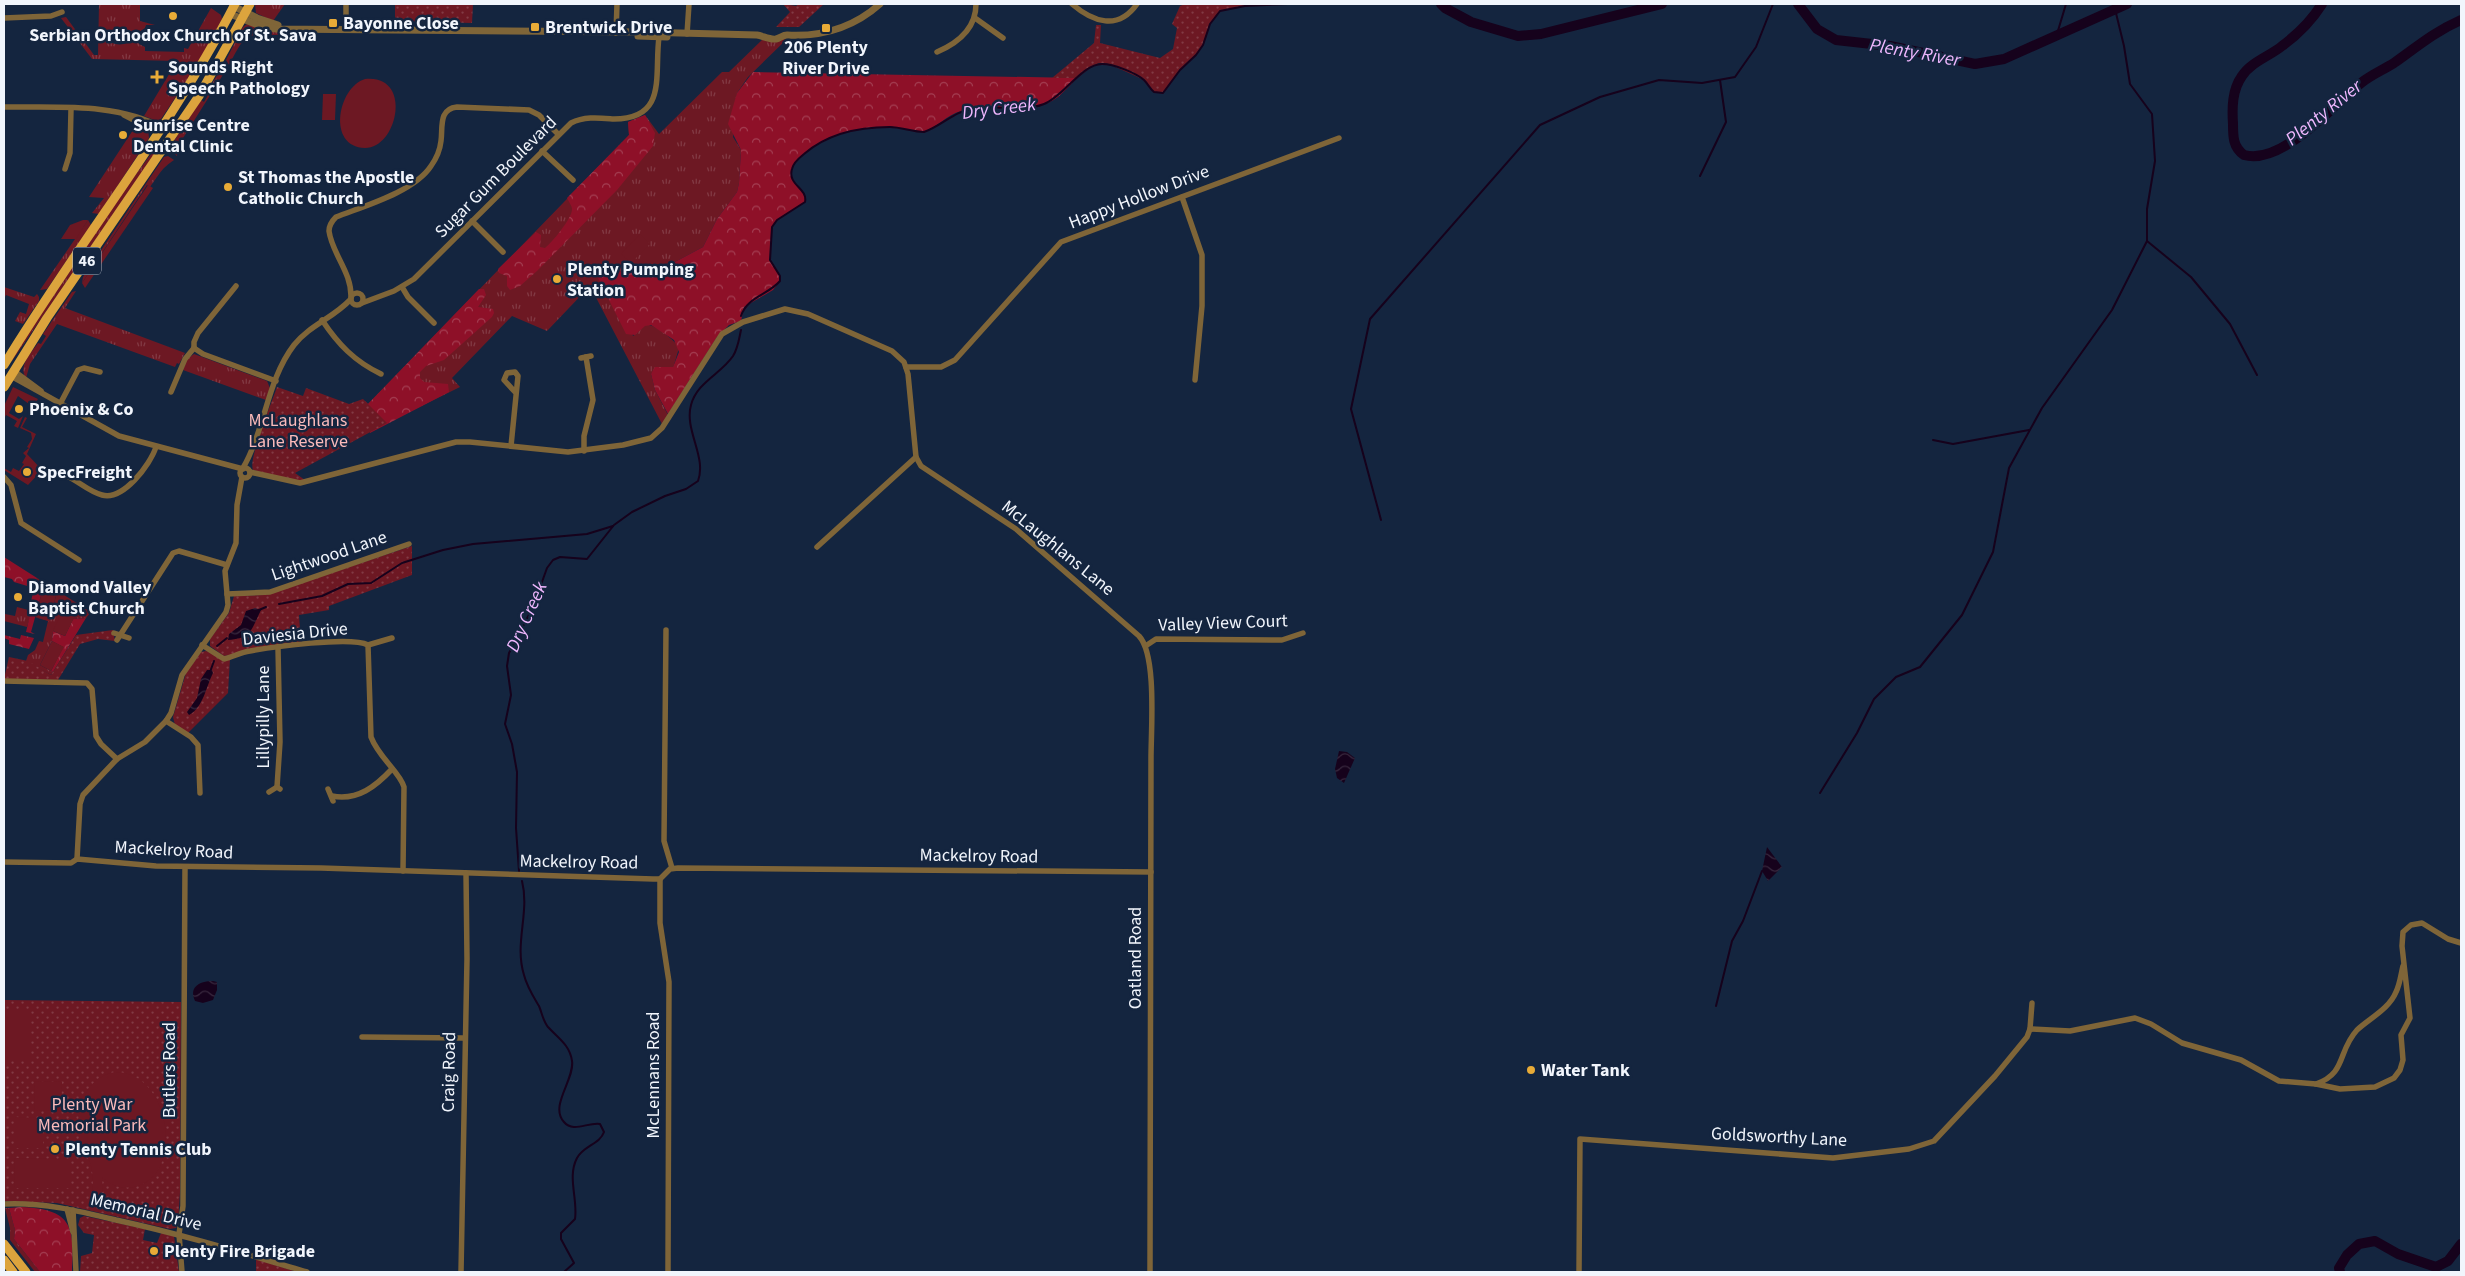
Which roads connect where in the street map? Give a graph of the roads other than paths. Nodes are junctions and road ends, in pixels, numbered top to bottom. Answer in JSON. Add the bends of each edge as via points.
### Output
{"nodes":[{"id":1,"x":346,"y":4,"type":"edge"},
{"id":2,"x":617,"y":4,"type":"edge"},
{"id":3,"x":689,"y":4,"type":"edge"},
{"id":4,"x":880,"y":4,"type":"edge"},
{"id":5,"x":976,"y":4,"type":"edge"},
{"id":6,"x":1072,"y":4,"type":"edge"},
{"id":7,"x":1137,"y":4,"type":"edge"},
{"id":8,"x":233,"y":8,"type":"edge"},
{"id":9,"x":62,"y":12,"type":"dead end"},
{"id":10,"x":246,"y":12,"type":"edge"},
{"id":11,"x":4,"y":18,"type":"edge"},
{"id":12,"x":975,"y":18,"type":"junction"},
{"id":13,"x":346,"y":28,"type":"junction"},
{"id":14,"x":616,"y":33,"type":"junction"},
{"id":15,"x":687,"y":34,"type":"junction"},
{"id":16,"x":656,"y":35,"type":"junction"},
{"id":17,"x":1003,"y":38,"type":"dead end"},
{"id":18,"x":936,"y":52,"type":"dead end"},
{"id":19,"x":4,"y":107,"type":"edge"},
{"id":20,"x":71,"y":109,"type":"junction"},
{"id":21,"x":161,"y":130,"type":"junction"},
{"id":22,"x":558,"y":134,"type":"junction"},
{"id":23,"x":171,"y":136,"type":"junction"},
{"id":24,"x":1339,"y":138,"type":"dead end"},
{"id":25,"x":542,"y":151,"type":"junction"},
{"id":26,"x":65,"y":168,"type":"dead end"},
{"id":27,"x":573,"y":180,"type":"dead end"},
{"id":28,"x":1182,"y":197,"type":"junction"},
{"id":29,"x":472,"y":221,"type":"junction"},
{"id":30,"x":503,"y":252,"type":"dead end"},
{"id":31,"x":349,"y":280,"type":"junction"},
{"id":32,"x":236,"y":286,"type":"dead end"},
{"id":33,"x":402,"y":287,"type":"junction"},
{"id":34,"x":387,"y":293,"type":"junction"},
{"id":35,"x":361,"y":295,"type":"junction"},
{"id":36,"x":350,"y":299,"type":"junction"},
{"id":37,"x":359,"y":304,"type":"junction"},
{"id":38,"x":335,"y":312,"type":"junction"},
{"id":39,"x":322,"y":320,"type":"junction"},
{"id":40,"x":434,"y":323,"type":"dead end"},
{"id":41,"x":194,"y":348,"type":"junction"},
{"id":42,"x":586,"y":357,"type":"dead end"},
{"id":43,"x":906,"y":367,"type":"junction"},
{"id":44,"x":7,"y":370,"type":"edge"},
{"id":45,"x":100,"y":372,"type":"dead end"},
{"id":46,"x":381,"y":374,"type":"dead end"},
{"id":47,"x":1195,"y":380,"type":"dead end"},
{"id":48,"x":276,"y":381,"type":"junction"},
{"id":49,"x":4,"y":387,"type":"edge"},
{"id":50,"x":171,"y":392,"type":"dead end"},
{"id":51,"x":516,"y":393,"type":"dead end"},
{"id":52,"x":60,"y":404,"type":"junction"},
{"id":53,"x":510,"y":446,"type":"junction"},
{"id":54,"x":156,"y":447,"type":"junction"},
{"id":55,"x":584,"y":451,"type":"junction"},
{"id":56,"x":916,"y":457,"type":"junction"},
{"id":57,"x":245,"y":473,"type":"junction"},
{"id":58,"x":65,"y":475,"type":"dead end"},
{"id":59,"x":4,"y":477,"type":"edge"},
{"id":60,"x":409,"y":544,"type":"dead end"},
{"id":61,"x":817,"y":547,"type":"dead end"},
{"id":62,"x":79,"y":560,"type":"dead end"},
{"id":63,"x":227,"y":565,"type":"junction"},
{"id":64,"x":227,"y":594,"type":"junction"},
{"id":65,"x":666,"y":630,"type":"dead end"},
{"id":66,"x":114,"y":632,"type":"dead end"},
{"id":67,"x":1303,"y":633,"type":"dead end"},
{"id":68,"x":121,"y":634,"type":"junction"},
{"id":69,"x":129,"y":638,"type":"dead end"},
{"id":70,"x":392,"y":638,"type":"dead end"},
{"id":71,"x":117,"y":640,"type":"dead end"},
{"id":72,"x":202,"y":645,"type":"junction"},
{"id":73,"x":368,"y":645,"type":"junction"},
{"id":74,"x":1147,"y":645,"type":"junction"},
{"id":75,"x":278,"y":648,"type":"junction"},
{"id":76,"x":4,"y":681,"type":"edge"},
{"id":77,"x":166,"y":721,"type":"junction"},
{"id":78,"x":116,"y":759,"type":"junction"},
{"id":79,"x":392,"y":769,"type":"junction"},
{"id":80,"x":328,"y":789,"type":"dead end"},
{"id":81,"x":269,"y":792,"type":"dead end"},
{"id":82,"x":200,"y":794,"type":"dead end"},
{"id":83,"x":78,"y":858,"type":"junction"},
{"id":84,"x":4,"y":862,"type":"edge"},
{"id":85,"x":185,"y":867,"type":"junction"},
{"id":86,"x":672,"y":868,"type":"junction"},
{"id":87,"x":403,"y":871,"type":"junction"},
{"id":88,"x":1151,"y":872,"type":"junction"},
{"id":89,"x":466,"y":873,"type":"junction"},
{"id":90,"x":660,"y":879,"type":"junction"},
{"id":91,"x":2461,"y":943,"type":"edge"},
{"id":92,"x":2404,"y":960,"type":"junction"},
{"id":93,"x":2032,"y":1003,"type":"dead end"},
{"id":94,"x":2030,"y":1029,"type":"junction"},
{"id":95,"x":362,"y":1037,"type":"dead end"},
{"id":96,"x":464,"y":1038,"type":"junction"},
{"id":97,"x":2316,"y":1084,"type":"junction"},
{"id":98,"x":4,"y":1204,"type":"edge"},
{"id":99,"x":70,"y":1209,"type":"junction"},
{"id":100,"x":179,"y":1234,"type":"junction"},
{"id":101,"x":4,"y":1244,"type":"edge"},
{"id":102,"x":4,"y":1260,"type":"edge"},
{"id":103,"x":13,"y":1272,"type":"edge"},
{"id":104,"x":26,"y":1272,"type":"edge"},
{"id":105,"x":76,"y":1272,"type":"edge"},
{"id":106,"x":182,"y":1272,"type":"edge"},
{"id":107,"x":307,"y":1272,"type":"edge"},
{"id":108,"x":461,"y":1272,"type":"edge"},
{"id":109,"x":668,"y":1272,"type":"edge"},
{"id":110,"x":1150,"y":1272,"type":"edge"},
{"id":111,"x":1579,"y":1272,"type":"edge"}],
"edges":[{"from":1,"to":13,"type":"street"},
{"from":2,"to":14,"type":"street"},
{"from":3,"to":15,"type":"street"},
{"from":4,"to":15,"type":"street","via":[[862,18],[823,34],[785,35],[774,39],[757,35]]},
{"from":5,"to":12,"type":"street"},
{"from":6,"to":7,"type":"street","via":[[1090,18],[1104,22],[1127,15]]},
{"from":8,"to":10,"type":"street"},
{"from":8,"to":21,"type":"main road","number":"46"},
{"from":9,"to":11,"type":"street","via":[[51,16]]},
{"from":10,"to":13,"type":"street","via":[[268,22],[296,28]]},
{"from":10,"to":23,"type":"main road","number":"46","via":[[212,76]]},
{"from":12,"to":17,"type":"street"},
{"from":12,"to":18,"type":"street","via":[[960,40]]},
{"from":13,"to":14,"type":"street"},
{"from":14,"to":16,"type":"street"},
{"from":15,"to":16,"type":"street"},
{"from":16,"to":22,"type":"street","name":"Sugar Gum Boulevard","via":[[655,94],[642,114],[629,118],[583,119]]},
{"from":19,"to":20,"type":"street"},
{"from":20,"to":21,"type":"street","via":[[114,112]]},
{"from":20,"to":26,"type":"street","via":[[70,153]]},
{"from":21,"to":23,"type":"main road"},
{"from":21,"to":44,"type":"main road","number":"46"},
{"from":22,"to":25,"type":"street","name":"Sugar Gum Boulevard"},
{"from":22,"to":31,"type":"street","via":[[539,115],[529,110],[457,107],[448,110],[443,117],[438,154],[420,178],[331,222],[330,234]]},
{"from":23,"to":44,"type":"main road","number":"46"},
{"from":24,"to":28,"type":"street","name":"Happy Hollow Drive"},
{"from":25,"to":27,"type":"street"},
{"from":25,"to":29,"type":"street","name":"Sugar Gum Boulevard"},
{"from":28,"to":43,"type":"street","name":"Happy Hollow Drive","via":[[1061,242],[955,360],[941,367]]},
{"from":28,"to":47,"type":"street","via":[[1202,255],[1202,306]]},
{"from":29,"to":30,"type":"street"},
{"from":29,"to":33,"type":"street","name":"Sugar Gum Boulevard","via":[[423,272]]},
{"from":31,"to":35,"type":"street"},
{"from":31,"to":36,"type":"street"},
{"from":32,"to":41,"type":"street","via":[[198,333]]},
{"from":33,"to":34,"type":"street","name":"Sugar Gum Boulevard"},
{"from":33,"to":40,"type":"street"},
{"from":34,"to":35,"type":"street","name":"Sugar Gum Boulevard"},
{"from":34,"to":37,"type":"street","name":"Sugar Gum Boulevard"},
{"from":35,"to":36,"type":"street","name":"Sugar Gum Boulevard","via":[[355,293]]},
{"from":35,"to":37,"type":"street"},
{"from":36,"to":37,"type":"street"},
{"from":36,"to":38,"type":"street","name":"Sugar Gum Boulevard"},
{"from":37,"to":38,"type":"street","name":"Sugar Gum Boulevard"},
{"from":38,"to":39,"type":"street","name":"Sugar Gum Boulevard"},
{"from":39,"to":46,"type":"street","via":[[345,351]]},
{"from":39,"to":48,"type":"street","name":"Sugar Gum Boulevard","via":[[294,346]]},
{"from":41,"to":48,"type":"street"},
{"from":41,"to":50,"type":"street","via":[[184,359]]},
{"from":42,"to":55,"type":"street","via":[[593,400],[584,436]]},
{"from":43,"to":55,"type":"street","via":[[902,359],[886,348],[800,311],[778,311],[738,324],[722,334],[655,435],[639,442]]},
{"from":43,"to":56,"type":"street"},
{"from":44,"to":49,"type":"main road","number":"46"},
{"from":44,"to":52,"type":"street"},
{"from":45,"to":52,"type":"street","via":[[84,368],[78,370]]},
{"from":48,"to":57,"type":"street","name":"Sugar Gum Boulevard"},
{"from":51,"to":53,"type":"street"},
{"from":52,"to":54,"type":"street","via":[[119,436]]},
{"from":53,"to":55,"type":"street"},
{"from":53,"to":57,"type":"street","via":[[456,442],[303,483]]},
{"from":54,"to":57,"type":"street"},
{"from":54,"to":58,"type":"street","via":[[148,466],[114,495],[99,494]]},
{"from":56,"to":61,"type":"street"},
{"from":56,"to":74,"type":"street","name":"McLaughlans Lane","via":[[927,471],[1016,529]]},
{"from":57,"to":63,"type":"street","name":"Sugar Gum Boulevard","via":[[237,505],[236,543]]},
{"from":59,"to":62,"type":"street","via":[[12,490],[21,523]]},
{"from":60,"to":64,"type":"street","name":"Lightwood Lane","via":[[270,592]]},
{"from":63,"to":64,"type":"street"},
{"from":63,"to":68,"type":"street","via":[[173,552]]},
{"from":64,"to":72,"type":"street","via":[[226,612]]},
{"from":65,"to":86,"type":"street","via":[[664,841]]},
{"from":66,"to":68,"type":"street"},
{"from":67,"to":74,"type":"street","name":"Valley View Court","via":[[1282,640],[1156,639]]},
{"from":68,"to":69,"type":"street"},
{"from":68,"to":71,"type":"street"},
{"from":70,"to":73,"type":"street"},
{"from":72,"to":75,"type":"street","name":"Daviesia Drive","via":[[224,658],[248,651]]},
{"from":72,"to":77,"type":"street","via":[[182,675]]},
{"from":73,"to":75,"type":"street","name":"Daviesia Drive","via":[[328,642]]},
{"from":73,"to":79,"type":"street","name":"Daviesia Drive","via":[[370,730],[377,751]]},
{"from":74,"to":88,"type":"street","name":"Oatland Road","via":[[1150,672]]},
{"from":75,"to":81,"type":"street","name":"Lillypilly Lane","via":[[278,788]]},
{"from":76,"to":78,"type":"street","via":[[87,683],[92,689],[96,736]]},
{"from":77,"to":78,"type":"street","via":[[145,742]]},
{"from":77,"to":82,"type":"street","via":[[198,745]]},
{"from":78,"to":83,"type":"street","via":[[81,800]]},
{"from":79,"to":80,"type":"street","via":[[365,792],[333,798]]},
{"from":79,"to":87,"type":"street","name":"Daviesia Drive","via":[[404,787]]},
{"from":83,"to":84,"type":"street","name":"Mackelroy Road","via":[[71,863]]},
{"from":83,"to":85,"type":"street","name":"Mackelroy Road","via":[[142,866]]},
{"from":85,"to":87,"type":"street","name":"Mackelroy Road"},
{"from":85,"to":100,"type":"street","name":"Butlers Road","via":[[183,1206]]},
{"from":86,"to":88,"type":"street","name":"Mackelroy Road"},
{"from":86,"to":90,"type":"street","name":"Mackelroy Road"},
{"from":87,"to":89,"type":"street","name":"Mackelroy Road"},
{"from":88,"to":110,"type":"street","name":"Oatland Road"},
{"from":89,"to":90,"type":"street","name":"Mackelroy Road"},
{"from":89,"to":96,"type":"street","name":"Craig Road"},
{"from":90,"to":109,"type":"street","name":"McLennans Road","via":[[660,922],[669,982]]},
{"from":91,"to":92,"type":"street","via":[[2422,923],[2411,925],[2403,932]]},
{"from":92,"to":97,"type":"street","via":[[2396,993],[2357,1031],[2345,1048],[2336,1072]]},
{"from":92,"to":97,"type":"street","via":[[2410,1018],[2401,1035],[2400,1070],[2394,1078],[2376,1087],[2340,1089]]},
{"from":93,"to":94,"type":"street","name":"Goldsworthy Lane"},
{"from":94,"to":97,"type":"street","via":[[2070,1031],[2135,1018],[2182,1043],[2241,1060],[2279,1081]]},
{"from":94,"to":111,"type":"street","name":"Goldsworthy Lane","via":[[1995,1076],[1934,1141],[1909,1149],[1833,1158],[1580,1139]]},
{"from":95,"to":96,"type":"street"},
{"from":96,"to":108,"type":"street","name":"Craig Road"},
{"from":98,"to":99,"type":"street","name":"Memorial Drive"},
{"from":99,"to":100,"type":"street","name":"Memorial Drive"},
{"from":99,"to":105,"type":"street"},
{"from":100,"to":106,"type":"street","name":"Butlers Road"},
{"from":100,"to":107,"type":"street","name":"Memorial Drive"},
{"from":101,"to":104,"type":"main road"},
{"from":102,"to":103,"type":"main road"}]}
